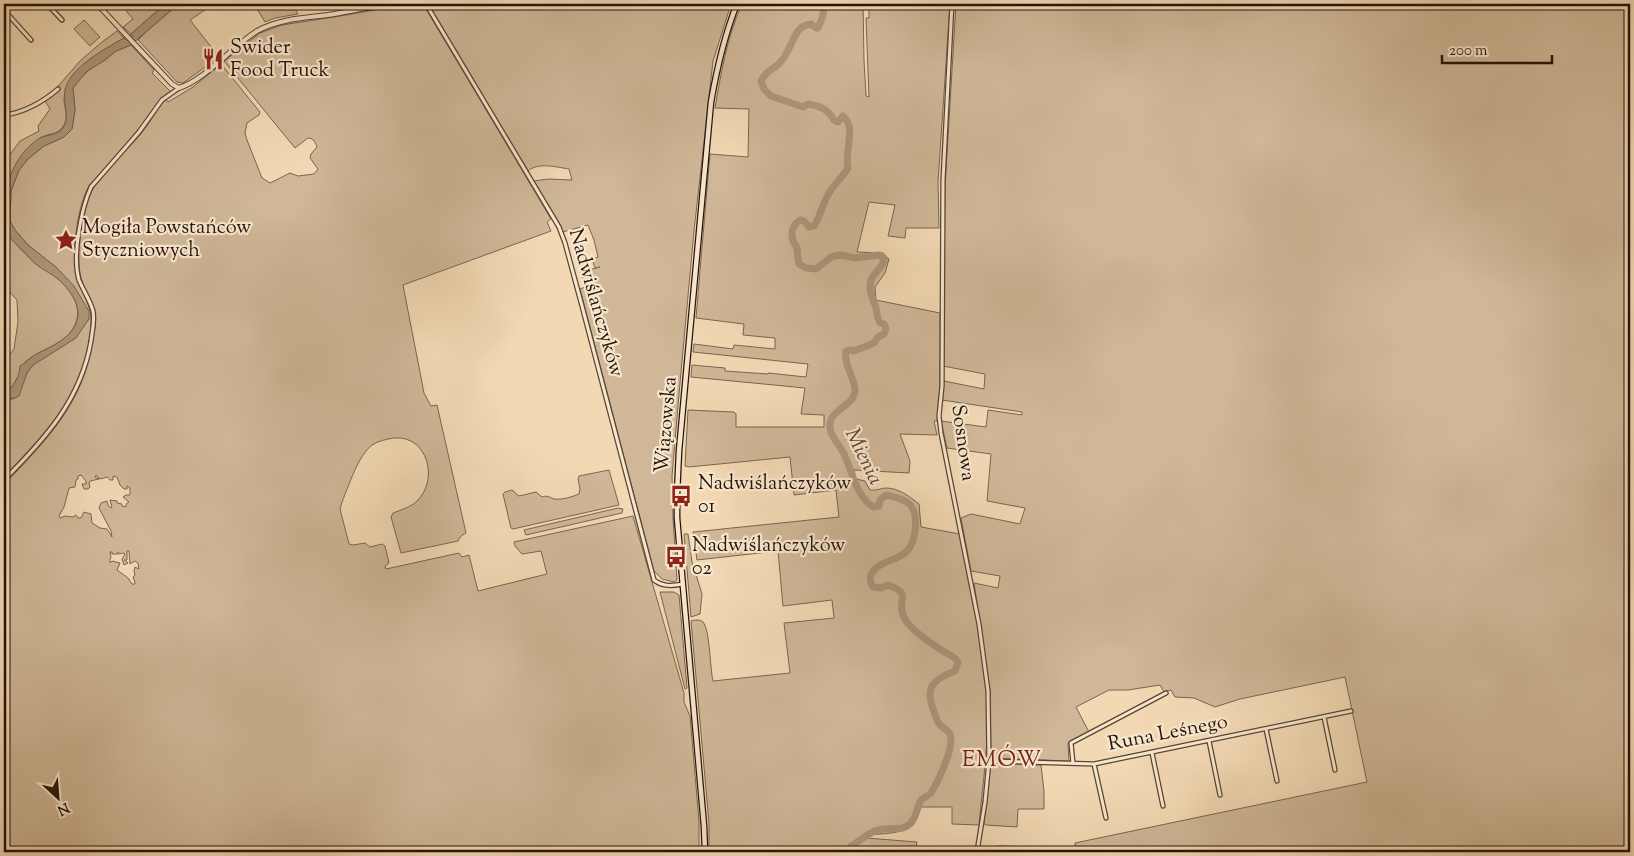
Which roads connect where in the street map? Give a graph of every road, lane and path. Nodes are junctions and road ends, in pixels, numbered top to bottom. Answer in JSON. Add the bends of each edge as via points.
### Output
{"nodes":[{"id":1,"x":47,"y":4,"type":"edge"},
{"id":2,"x":97,"y":4,"type":"edge"},
{"id":3,"x":385,"y":4,"type":"edge"},
{"id":4,"x":426,"y":4,"type":"edge"},
{"id":5,"x":737,"y":4,"type":"edge"},
{"id":6,"x":952,"y":4,"type":"edge"},
{"id":7,"x":4,"y":10,"type":"edge"},
{"id":8,"x":62,"y":20,"type":"dead end"},
{"id":9,"x":31,"y":40,"type":"dead end"},
{"id":10,"x":180,"y":88,"type":"junction"},
{"id":11,"x":58,"y":89,"type":"dead end"},
{"id":12,"x":4,"y":115,"type":"edge"},
{"id":13,"x":4,"y":480,"type":"edge"},
{"id":14,"x":683,"y":584,"type":"junction"},
{"id":15,"x":1166,"y":693,"type":"dead end"},
{"id":16,"x":1351,"y":712,"type":"dead end"},
{"id":17,"x":1324,"y":717,"type":"junction"},
{"id":18,"x":1266,"y":729,"type":"junction"},
{"id":19,"x":1209,"y":741,"type":"junction"},
{"id":20,"x":1152,"y":753,"type":"junction"},
{"id":21,"x":989,"y":760,"type":"junction"},
{"id":22,"x":1073,"y":764,"type":"junction"},
{"id":23,"x":1094,"y":764,"type":"junction"},
{"id":24,"x":1335,"y":770,"type":"dead end"},
{"id":25,"x":1277,"y":782,"type":"dead end"},
{"id":26,"x":1220,"y":795,"type":"dead end"},
{"id":27,"x":1163,"y":806,"type":"dead end"},
{"id":28,"x":1106,"y":818,"type":"dead end"},
{"id":29,"x":705,"y":852,"type":"edge"},
{"id":30,"x":977,"y":852,"type":"edge"}],
"edges":[{"from":1,"to":8,"type":"street"},
{"from":2,"to":10,"type":"street","via":[[172,84]]},
{"from":3,"to":10,"type":"street","via":[[270,25],[246,39],[191,84]]},
{"from":4,"to":14,"type":"street","name":"Nadwiślańczyków","via":[[559,227],[654,580],[666,586]]},
{"from":5,"to":14,"type":"main road","name":"Wiązowska","via":[[726,31],[711,102],[679,451],[677,494]]},
{"from":6,"to":21,"type":"street","name":"Sosnowa","via":[[943,180],[939,416],[979,624],[988,691]]},
{"from":7,"to":9,"type":"street"},
{"from":10,"to":13,"type":"street","via":[[162,100],[89,191],[76,258],[80,280],[93,312],[88,355],[76,390],[64,412]]},
{"from":11,"to":12,"type":"street","via":[[41,102]]},
{"from":14,"to":29,"type":"main road","name":"Wiązowska"},
{"from":15,"to":22,"type":"street","via":[[1071,743]]},
{"from":16,"to":17,"type":"street","name":"Runa Leśnego"},
{"from":17,"to":18,"type":"street","name":"Runa Leśnego"},
{"from":17,"to":24,"type":"street"},
{"from":18,"to":19,"type":"street","name":"Runa Leśnego"},
{"from":18,"to":25,"type":"street"},
{"from":19,"to":20,"type":"street","name":"Runa Leśnego"},
{"from":19,"to":26,"type":"street"},
{"from":20,"to":23,"type":"street","name":"Runa Leśnego"},
{"from":20,"to":27,"type":"street"},
{"from":21,"to":22,"type":"street","name":"Runa Leśnego"},
{"from":21,"to":30,"type":"street","name":"Sosnowa"},
{"from":22,"to":23,"type":"street","name":"Runa Leśnego"},
{"from":23,"to":28,"type":"street"}]}
